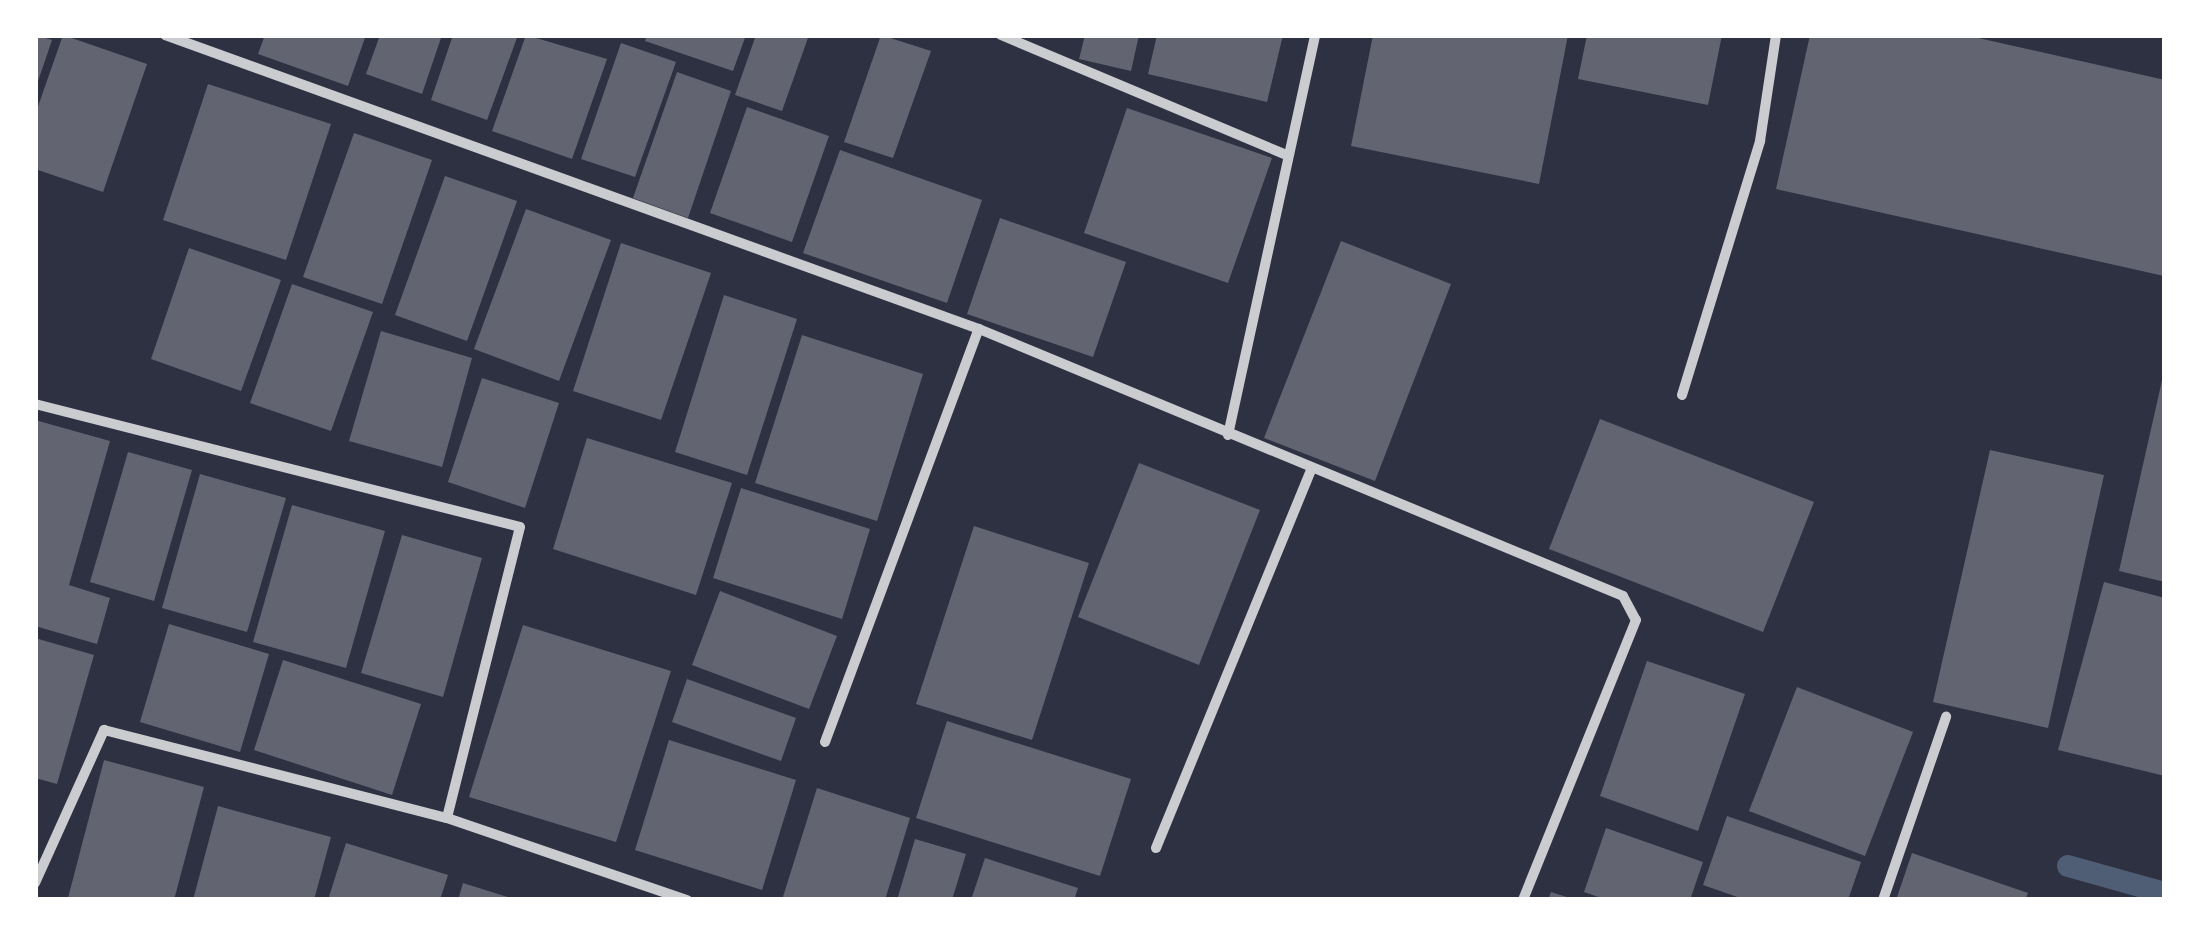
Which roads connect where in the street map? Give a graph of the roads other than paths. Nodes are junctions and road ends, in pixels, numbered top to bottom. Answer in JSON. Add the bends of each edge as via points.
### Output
{"nodes":[{"id":1,"x":165,"y":35,"type":"edge"},
{"id":2,"x":1001,"y":35,"type":"edge"},
{"id":3,"x":1315,"y":35,"type":"edge"},
{"id":4,"x":1776,"y":35,"type":"edge"},
{"id":5,"x":1288,"y":155,"type":"junction"},
{"id":6,"x":979,"y":329,"type":"junction"},
{"id":7,"x":1682,"y":394,"type":"dead end"},
{"id":8,"x":35,"y":404,"type":"edge"},
{"id":9,"x":1228,"y":436,"type":"junction"},
{"id":10,"x":1311,"y":470,"type":"junction"},
{"id":11,"x":1946,"y":717,"type":"dead end"},
{"id":12,"x":825,"y":742,"type":"dead end"},
{"id":13,"x":446,"y":818,"type":"junction"},
{"id":14,"x":1156,"y":848,"type":"dead end"},
{"id":15,"x":35,"y":883,"type":"edge"},
{"id":16,"x":687,"y":900,"type":"edge"},
{"id":17,"x":1523,"y":900,"type":"edge"},
{"id":18,"x":1883,"y":900,"type":"edge"}],
"edges":[{"from":1,"to":6,"type":"street"},
{"from":2,"to":5,"type":"street"},
{"from":3,"to":5,"type":"street"},
{"from":4,"to":7,"type":"street","via":[[1760,141]]},
{"from":5,"to":9,"type":"street"},
{"from":6,"to":9,"type":"street"},
{"from":6,"to":12,"type":"street"},
{"from":8,"to":13,"type":"street","via":[[520,527]]},
{"from":9,"to":10,"type":"street"},
{"from":10,"to":14,"type":"street"},
{"from":10,"to":17,"type":"street","via":[[1623,596],[1634,609],[1636,620]]},
{"from":11,"to":18,"type":"street"},
{"from":13,"to":15,"type":"street","via":[[104,730]]},
{"from":13,"to":16,"type":"street"}]}
